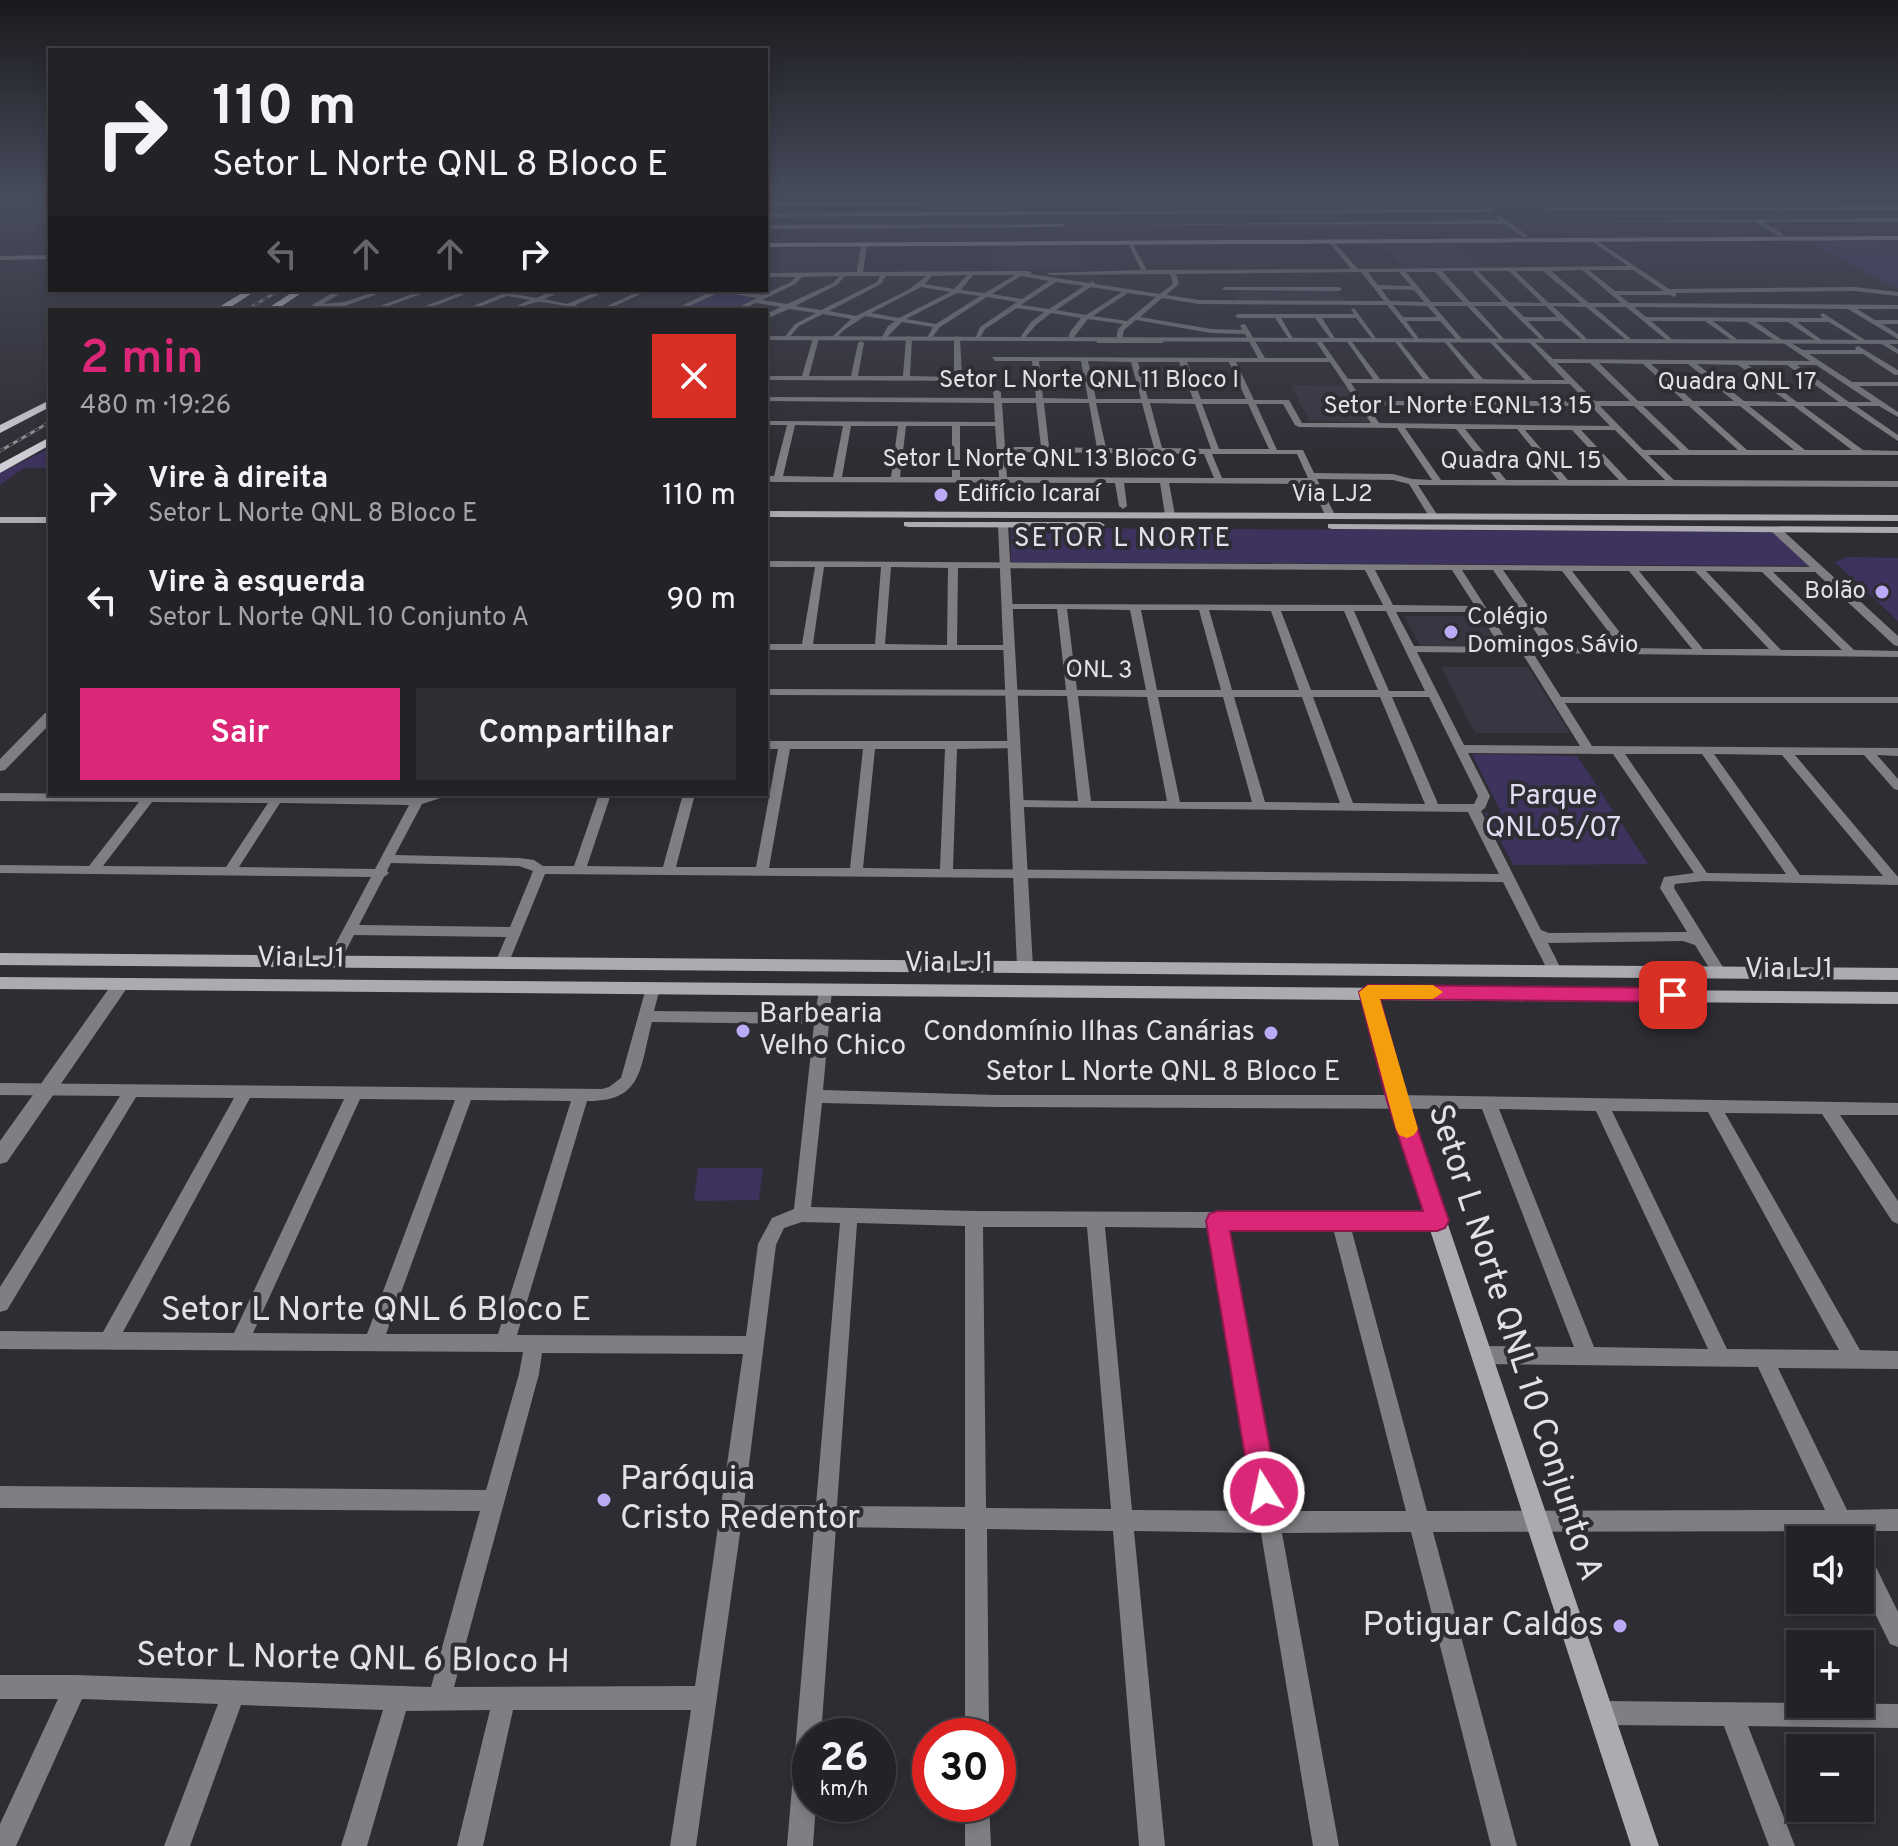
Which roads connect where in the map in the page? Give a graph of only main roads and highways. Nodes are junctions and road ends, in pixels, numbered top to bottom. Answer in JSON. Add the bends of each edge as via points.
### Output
{"nodes":[{"id":1,"x":250,"y":292,"type":"edge"},
{"id":2,"x":256,"y":292,"type":"edge"},
{"id":3,"x":299,"y":292,"type":"edge"},
{"id":4,"x":231,"y":303,"type":"junction"},
{"id":5,"x":222,"y":308,"type":"edge"},
{"id":6,"x":273,"y":308,"type":"edge"},
{"id":7,"x":48,"y":404,"type":"edge"},
{"id":8,"x":0,"y":430,"type":"edge"},
{"id":9,"x":48,"y":443,"type":"edge"},
{"id":10,"x":0,"y":469,"type":"edge"},
{"id":11,"x":0,"y":509,"type":"edge"},
{"id":12,"x":48,"y":510,"type":"edge"},
{"id":13,"x":768,"y":514,"type":"edge"},
{"id":14,"x":1898,"y":518,"type":"edge"},
{"id":15,"x":826,"y":519,"type":"junction"},
{"id":16,"x":843,"y":519,"type":"junction"},
{"id":17,"x":1171,"y":519,"type":"junction"},
{"id":18,"x":0,"y":520,"type":"edge"},
{"id":19,"x":48,"y":520,"type":"edge"},
{"id":20,"x":1614,"y":522,"type":"junction"},
{"id":21,"x":768,"y":524,"type":"edge"},
{"id":22,"x":1885,"y":524,"type":"junction"},
{"id":23,"x":1898,"y":529,"type":"edge"},
{"id":24,"x":0,"y":959,"type":"edge"},
{"id":25,"x":1154,"y":968,"type":"junction"},
{"id":26,"x":1190,"y":968,"type":"junction"},
{"id":27,"x":1792,"y":973,"type":"junction"},
{"id":28,"x":1831,"y":973,"type":"junction"},
{"id":29,"x":1898,"y":974,"type":"edge"},
{"id":30,"x":0,"y":983,"type":"edge"},
{"id":31,"x":1154,"y":991,"type":"junction"},
{"id":32,"x":1193,"y":992,"type":"junction"},
{"id":33,"x":1368,"y":992,"type":"junction"},
{"id":34,"x":1797,"y":996,"type":"junction"},
{"id":35,"x":1843,"y":996,"type":"junction"},
{"id":36,"x":1898,"y":998,"type":"edge"},
{"id":37,"x":1645,"y":1846,"type":"edge"}],
"edges":[{"from":1,"to":4,"type":"main road"},
{"from":2,"to":4,"type":"main road"},
{"from":3,"to":6,"type":"main road"},
{"from":4,"to":5,"type":"main road"},
{"from":7,"to":8,"type":"main road"},
{"from":9,"to":10,"type":"main road"},
{"from":11,"to":12,"type":"main road"},
{"from":13,"to":15,"type":"main road","name":"Via LJ2"},
{"from":14,"to":22,"type":"main road","name":"Via LJ2"},
{"from":15,"to":16,"type":"main road","name":"Via LJ2"},
{"from":15,"to":21,"type":"main road","name":"Via LJ2"},
{"from":16,"to":17,"type":"main road","name":"Via LJ2"},
{"from":16,"to":17,"type":"main road","name":"Via LJ2","via":[[1003,525]]},
{"from":17,"to":20,"type":"main road","name":"Via LJ2"},
{"from":17,"to":20,"type":"main road","name":"Via LJ2","via":[[1330,515],[1601,517]]},
{"from":18,"to":19,"type":"main road"},
{"from":20,"to":22,"type":"main road","name":"Via LJ2","via":[[1871,518]]},
{"from":20,"to":22,"type":"main road","name":"Via LJ2","via":[[1625,528]]},
{"from":22,"to":23,"type":"main road","name":"Via LJ2"},
{"from":24,"to":25,"type":"main road","name":"Via LJ1"},
{"from":25,"to":26,"type":"main road","name":"Via LJ1"},
{"from":25,"to":31,"type":"main road","via":[[1161,977]]},
{"from":26,"to":27,"type":"main road","name":"Via LJ1"},
{"from":26,"to":32,"type":"main road","via":[[1184,977]]},
{"from":27,"to":28,"type":"main road","name":"Via LJ1"},
{"from":27,"to":34,"type":"main road","via":[[1804,983]]},
{"from":28,"to":29,"type":"main road","name":"Via LJ1"},
{"from":28,"to":35,"type":"main road","via":[[1825,976],[1828,982]]},
{"from":30,"to":31,"type":"main road","name":"Via LJ1"},
{"from":31,"to":32,"type":"main road","name":"Via LJ1"},
{"from":32,"to":33,"type":"main road","name":"Via LJ1"},
{"from":33,"to":34,"type":"main road","name":"Via LJ1"},
{"from":33,"to":37,"type":"main road","name":"Setor L Norte QNL 10 Conjunto A","via":[[1397,1101]]},
{"from":34,"to":35,"type":"main road","name":"Via LJ1"},
{"from":35,"to":36,"type":"main road","name":"Via LJ1"}]}
